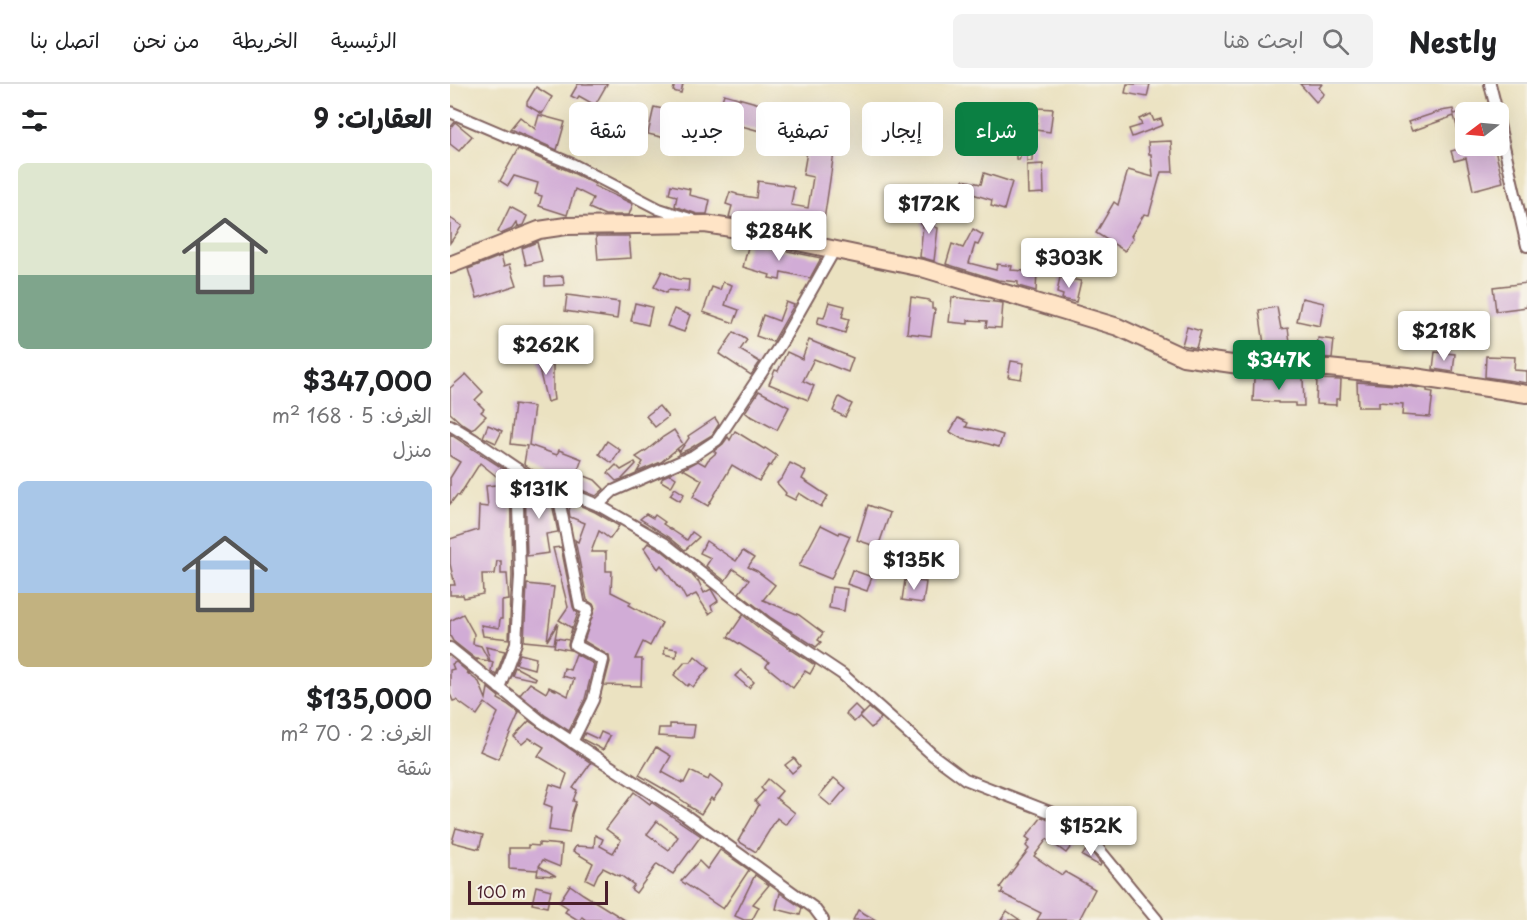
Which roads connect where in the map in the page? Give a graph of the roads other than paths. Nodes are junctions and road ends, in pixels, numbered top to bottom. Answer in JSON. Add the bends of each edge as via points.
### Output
{"nodes":[{"id":1,"x":1490,"y":84,"type":"edge"},
{"id":2,"x":1494,"y":102,"type":"edge"},
{"id":3,"x":450,"y":112,"type":"edge"},
{"id":4,"x":1506,"y":156,"type":"edge"},
{"id":5,"x":705,"y":224,"type":"junction"},
{"id":6,"x":1527,"y":246,"type":"edge"},
{"id":7,"x":835,"y":249,"type":"junction"},
{"id":8,"x":450,"y":265,"type":"edge"},
{"id":9,"x":1527,"y":394,"type":"edge"},
{"id":10,"x":450,"y":425,"type":"edge"},
{"id":11,"x":517,"y":469,"type":"junction"},
{"id":12,"x":557,"y":489,"type":"junction"},
{"id":13,"x":598,"y":505,"type":"junction"},
{"id":14,"x":450,"y":648,"type":"edge"},
{"id":15,"x":499,"y":688,"type":"junction"},
{"id":16,"x":572,"y":742,"type":"junction"},
{"id":17,"x":823,"y":920,"type":"edge"},
{"id":18,"x":1157,"y":920,"type":"edge"}],
"edges":[{"from":1,"to":2,"type":"street"},
{"from":3,"to":5,"type":"street","via":[[573,164],[659,209]]},
{"from":4,"to":6,"type":"street"},
{"from":5,"to":7,"type":"street"},
{"from":5,"to":8,"type":"street","via":[[566,226],[539,230]]},
{"from":7,"to":9,"type":"street","via":[[922,268],[1098,320],[1183,357],[1253,367],[1328,368],[1408,376]]},
{"from":7,"to":13,"type":"street","via":[[782,342],[717,440],[693,456],[613,491]]},
{"from":10,"to":11,"type":"street"},
{"from":11,"to":12,"type":"street"},
{"from":11,"to":15,"type":"street","via":[[520,576],[516,643]]},
{"from":12,"to":13,"type":"street"},
{"from":12,"to":16,"type":"street","via":[[580,606],[588,609],[575,645],[603,660],[593,700]]},
{"from":13,"to":18,"type":"street","via":[[664,543],[767,624],[842,674],[965,779],[1060,816],[1092,841]]},
{"from":14,"to":15,"type":"street"},
{"from":15,"to":16,"type":"street"},
{"from":16,"to":17,"type":"street","via":[[685,815],[814,908]]}]}
